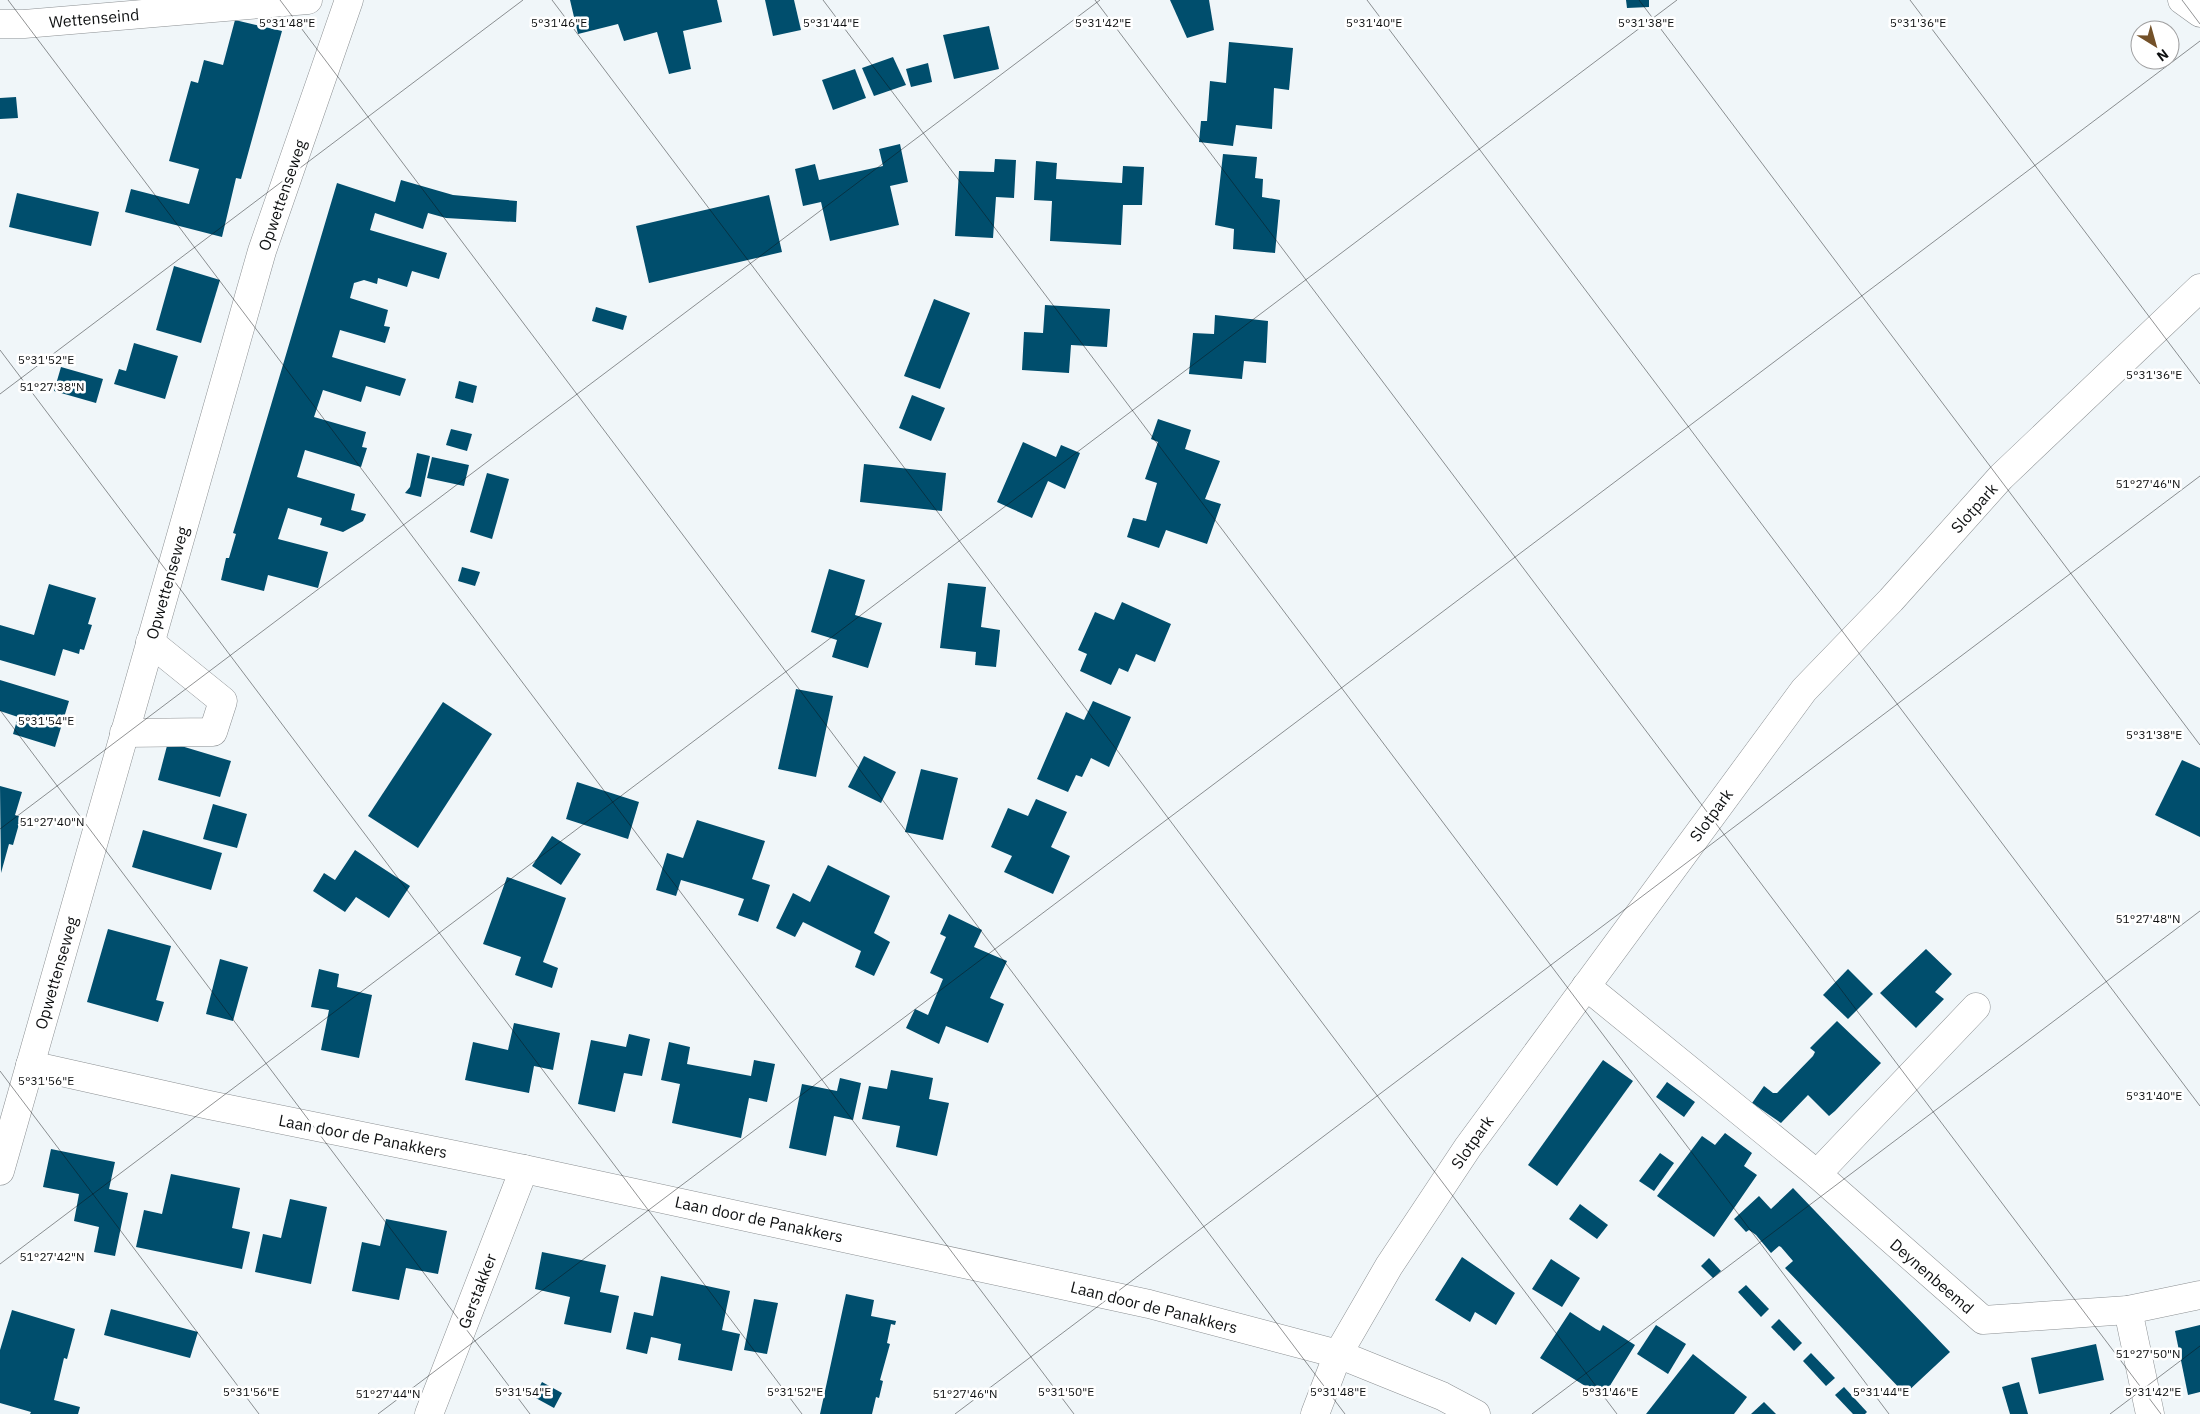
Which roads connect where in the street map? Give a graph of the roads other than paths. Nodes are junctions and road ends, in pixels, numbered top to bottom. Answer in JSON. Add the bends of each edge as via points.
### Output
{"nodes":[{"id":1,"x":308,"y":0,"type":"edge"},
{"id":2,"x":349,"y":0,"type":"edge"},
{"id":3,"x":2182,"y":0,"type":"edge"},
{"id":4,"x":2200,"y":13,"type":"edge"},
{"id":5,"x":0,"y":24,"type":"edge"},
{"id":6,"x":2200,"y":288,"type":"edge"},
{"id":7,"x":150,"y":642,"type":"junction"},
{"id":8,"x":124,"y":733,"type":"junction"},
{"id":9,"x":1586,"y":986,"type":"junction"},
{"id":10,"x":1976,"y":1006,"type":"dead end"},
{"id":11,"x":30,"y":1065,"type":"junction"},
{"id":12,"x":524,"y":1169,"type":"junction"},
{"id":13,"x":0,"y":1171,"type":"edge"},
{"id":14,"x":1817,"y":1174,"type":"junction"},
{"id":15,"x":2200,"y":1295,"type":"edge"},
{"id":16,"x":2128,"y":1310,"type":"junction"},
{"id":17,"x":1338,"y":1354,"type":"junction"},
{"id":18,"x":429,"y":1414,"type":"edge"},
{"id":19,"x":1315,"y":1414,"type":"edge"},
{"id":20,"x":1476,"y":1414,"type":"edge"},
{"id":21,"x":2150,"y":1414,"type":"edge"}],
"edges":[{"from":1,"to":5,"type":"street","name":"Wettenseind"},
{"from":2,"to":7,"type":"street","name":"Opwettenseweg","via":[[262,251]]},
{"from":3,"to":4,"type":"street"},
{"from":6,"to":9,"type":"street","name":"Slotpark","via":[[2001,477],[1891,600],[1804,690]]},
{"from":7,"to":8,"type":"street","name":"Opwettenseweg"},
{"from":7,"to":8,"type":"street","via":[[223,701],[213,732]]},
{"from":8,"to":11,"type":"street","name":"Opwettenseweg"},
{"from":9,"to":14,"type":"street","name":"Deynenbeemd"},
{"from":9,"to":17,"type":"street","name":"Slotpark","via":[[1468,1146],[1388,1266]]},
{"from":10,"to":14,"type":"street"},
{"from":11,"to":12,"type":"street","name":"Laan door de Panakkers"},
{"from":11,"to":13,"type":"street","name":"Opwettenseweg"},
{"from":12,"to":17,"type":"street","name":"Laan door de Panakkers","via":[[1149,1304]]},
{"from":12,"to":18,"type":"street","name":"Gerstakker"},
{"from":14,"to":16,"type":"street","name":"Deynenbeemd","via":[[1983,1320]]},
{"from":15,"to":16,"type":"street","name":"Deynenbeemd"},
{"from":16,"to":21,"type":"street"},
{"from":17,"to":19,"type":"street","name":"Slotpark"},
{"from":17,"to":20,"type":"street","name":"Laan door de Panakkers","via":[[1442,1396]]}]}
